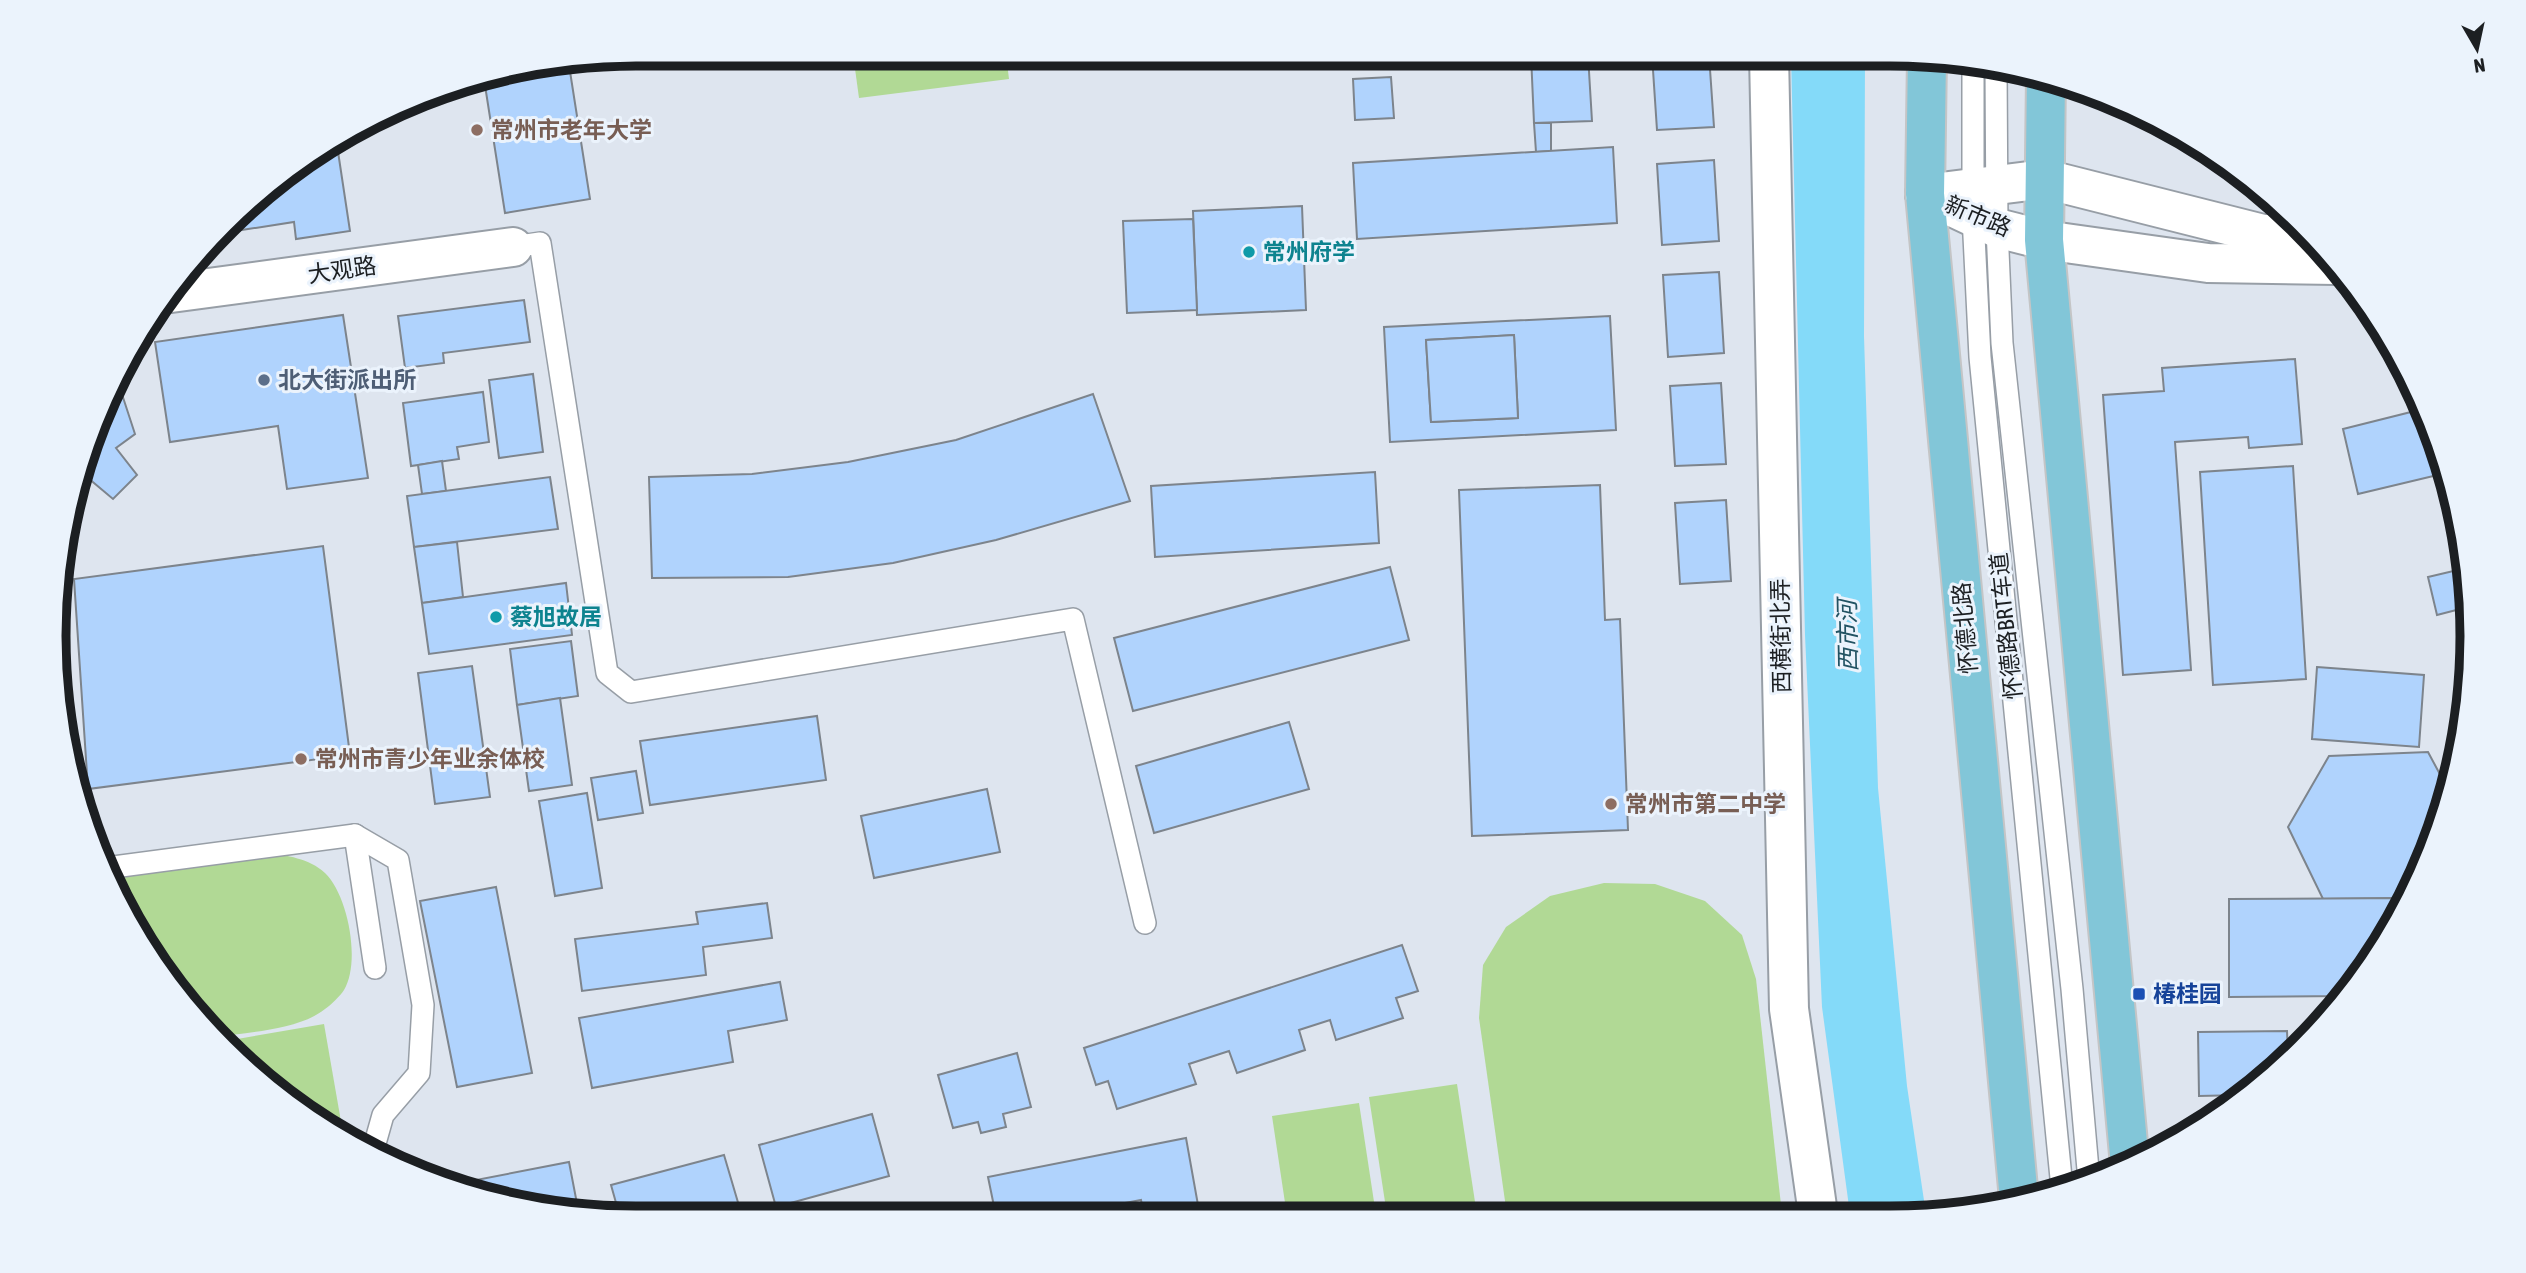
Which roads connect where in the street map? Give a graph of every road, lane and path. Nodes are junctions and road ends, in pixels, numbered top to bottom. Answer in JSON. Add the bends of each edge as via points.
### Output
{"nodes":[{"id":1,"x":1769,"y":66,"type":"edge"},
{"id":2,"x":1927,"y":68,"type":"edge"},
{"id":3,"x":1974,"y":73,"type":"edge"},
{"id":4,"x":1995,"y":76,"type":"edge"},
{"id":5,"x":2046,"y":89,"type":"edge"},
{"id":6,"x":2045,"y":179,"type":"junction"},
{"id":7,"x":1925,"y":194,"type":"junction"},
{"id":8,"x":1985,"y":204,"type":"junction"},
{"id":9,"x":2294,"y":234,"type":"edge"},
{"id":10,"x":2044,"y":240,"type":"junction"},
{"id":11,"x":513,"y":247,"type":"joint"},
{"id":12,"x":2320,"y":264,"type":"edge"},
{"id":13,"x":183,"y":291,"type":"edge"},
{"id":14,"x":355,"y":835,"type":"junction"},
{"id":15,"x":115,"y":867,"type":"edge"},
{"id":16,"x":1146,"y":923,"type":"dead end"},
{"id":17,"x":375,"y":968,"type":"dead end"},
{"id":18,"x":375,"y":1143,"type":"edge"},
{"id":19,"x":2129,"y":1154,"type":"edge"},
{"id":20,"x":2089,"y":1170,"type":"edge"},
{"id":21,"x":2061,"y":1180,"type":"edge"},
{"id":22,"x":2018,"y":1192,"type":"edge"},
{"id":23,"x":1817,"y":1206,"type":"edge"}],
"edges":[{"from":1,"to":23,"type":"street","name":"西横街北弄","via":[[1789,1009]]},
{"from":2,"to":7,"type":"main road","name":"怀德北路"},
{"from":3,"to":8,"type":"lane","name":"怀德路BRT车道"},
{"from":4,"to":8,"type":"lane","name":"怀德路BRT车道"},
{"from":5,"to":6,"type":"main road"},
{"from":6,"to":8,"type":"street","name":"新市路"},
{"from":6,"to":9,"type":"street","name":"新市路","via":[[2263,234]]},
{"from":6,"to":10,"type":"main road"},
{"from":7,"to":8,"type":"street","name":"新市路"},
{"from":7,"to":22,"type":"main road","name":"怀德北路"},
{"from":8,"to":10,"type":"street","name":"新市路"},
{"from":8,"to":20,"type":"lane","name":"怀德路BRT车道"},
{"from":8,"to":21,"type":"lane","name":"怀德路BRT车道","via":[[1982,371]]},
{"from":10,"to":12,"type":"street","name":"新市路","via":[[2208,263]]},
{"from":10,"to":19,"type":"main road"},
{"from":11,"to":13,"type":"street","name":"大观路"},
{"from":11,"to":16,"type":"lane","via":[[540,243],[607,673],[631,692],[1073,619]]},
{"from":14,"to":15,"type":"lane"},
{"from":14,"to":17,"type":"lane"},
{"from":14,"to":18,"type":"lane","via":[[398,860],[423,1005],[419,1073],[383,1115]]}]}
